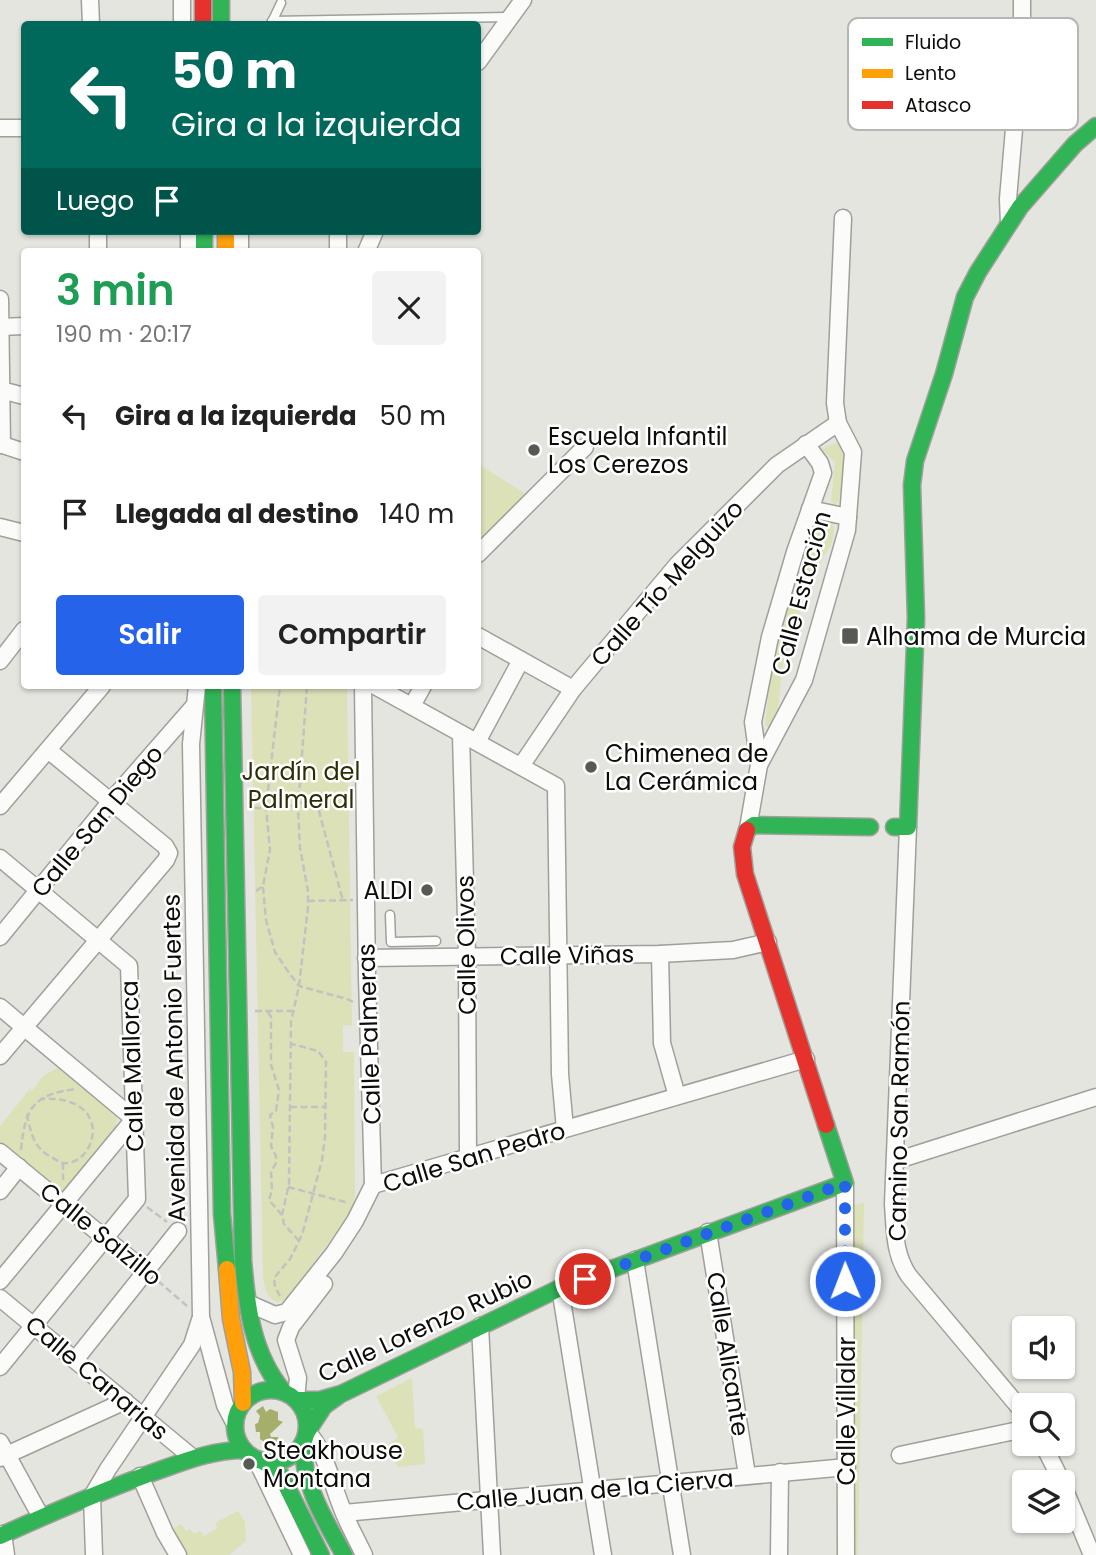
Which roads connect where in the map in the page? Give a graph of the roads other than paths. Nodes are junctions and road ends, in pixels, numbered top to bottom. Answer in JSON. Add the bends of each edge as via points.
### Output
{"nodes":[{"id":1,"x":90,"y":0,"type":"edge"},
{"id":2,"x":182,"y":0,"type":"edge"},
{"id":3,"x":203,"y":0,"type":"edge"},
{"id":4,"x":221,"y":0,"type":"edge"},
{"id":5,"x":523,"y":0,"type":"edge"},
{"id":6,"x":1022,"y":0,"type":"edge"},
{"id":7,"x":281,"y":3,"type":"dead end"},
{"id":8,"x":508,"y":18,"type":"junction"},
{"id":9,"x":1022,"y":18,"type":"edge"},
{"id":10,"x":91,"y":21,"type":"edge"},
{"id":11,"x":181,"y":21,"type":"edge"},
{"id":12,"x":203,"y":21,"type":"edge"},
{"id":13,"x":221,"y":21,"type":"edge"},
{"id":14,"x":272,"y":21,"type":"edge"},
{"id":15,"x":366,"y":21,"type":"edge"},
{"id":16,"x":481,"y":58,"type":"edge"},
{"id":17,"x":1094,"y":125,"type":"edge"},
{"id":18,"x":0,"y":128,"type":"edge"},
{"id":19,"x":21,"y":128,"type":"edge"},
{"id":20,"x":1014,"y":130,"type":"edge"},
{"id":21,"x":843,"y":218,"type":"dead end"},
{"id":22,"x":1009,"y":223,"type":"junction"},
{"id":23,"x":0,"y":299,"type":"edge"},
{"id":24,"x":21,"y":326,"type":"edge"},
{"id":25,"x":1,"y":327,"type":"edge"},
{"id":26,"x":1,"y":390,"type":"edge"},
{"id":27,"x":21,"y":395,"type":"edge"},
{"id":28,"x":838,"y":423,"type":"junction"},
{"id":29,"x":806,"y":444,"type":"junction"},
{"id":30,"x":1,"y":445,"type":"edge"},
{"id":31,"x":585,"y":447,"type":"dead end"},
{"id":32,"x":21,"y":451,"type":"edge"},
{"id":33,"x":810,"y":509,"type":"junction"},
{"id":34,"x":848,"y":517,"type":"junction"},
{"id":35,"x":0,"y":527,"type":"edge"},
{"id":36,"x":21,"y":532,"type":"edge"},
{"id":37,"x":481,"y":551,"type":"edge"},
{"id":38,"x":21,"y":634,"type":"edge"},
{"id":39,"x":481,"y":638,"type":"edge"},
{"id":40,"x":521,"y":660,"type":"junction"},
{"id":41,"x":0,"y":661,"type":"edge"},
{"id":42,"x":99,"y":689,"type":"edge"},
{"id":43,"x":197,"y":689,"type":"edge"},
{"id":44,"x":213,"y":689,"type":"edge"},
{"id":45,"x":232,"y":689,"type":"edge"},
{"id":46,"x":363,"y":689,"type":"edge"},
{"id":47,"x":381,"y":689,"type":"edge"},
{"id":48,"x":421,"y":689,"type":"edge"},
{"id":49,"x":573,"y":689,"type":"junction"},
{"id":50,"x":194,"y":706,"type":"junction"},
{"id":51,"x":412,"y":706,"type":"junction"},
{"id":52,"x":461,"y":734,"type":"junction"},
{"id":53,"x":477,"y":742,"type":"junction"},
{"id":54,"x":48,"y":750,"type":"junction"},
{"id":55,"x":759,"y":765,"type":"junction"},
{"id":56,"x":521,"y":766,"type":"junction"},
{"id":57,"x":111,"y":801,"type":"junction"},
{"id":58,"x":0,"y":806,"type":"edge"},
{"id":59,"x":870,"y":827,"type":"dead end"},
{"id":60,"x":901,"y":827,"type":"joint"},
{"id":61,"x":748,"y":828,"type":"junction"},
{"id":62,"x":0,"y":858,"type":"edge"},
{"id":63,"x":39,"y":891,"type":"junction"},
{"id":64,"x":390,"y":915,"type":"dead end"},
{"id":65,"x":0,"y":937,"type":"edge"},
{"id":66,"x":97,"y":939,"type":"junction"},
{"id":67,"x":436,"y":941,"type":"dead end"},
{"id":68,"x":768,"y":942,"type":"junction"},
{"id":69,"x":660,"y":954,"type":"junction"},
{"id":70,"x":559,"y":955,"type":"junction"},
{"id":71,"x":467,"y":956,"type":"junction"},
{"id":72,"x":366,"y":958,"type":"junction"},
{"id":73,"x":0,"y":1007,"type":"edge"},
{"id":74,"x":24,"y":1027,"type":"junction"},
{"id":75,"x":0,"y":1056,"type":"edge"},
{"id":76,"x":806,"y":1059,"type":"junction"},
{"id":77,"x":677,"y":1096,"type":"junction"},
{"id":78,"x":1096,"y":1097,"type":"edge"},
{"id":79,"x":134,"y":1119,"type":"junction"},
{"id":80,"x":565,"y":1129,"type":"junction"},
{"id":81,"x":0,"y":1152,"type":"edge"},
{"id":82,"x":468,"y":1157,"type":"junction"},
{"id":83,"x":895,"y":1161,"type":"junction"},
{"id":84,"x":19,"y":1167,"type":"junction"},
{"id":85,"x":845,"y":1183,"type":"junction"},
{"id":86,"x":373,"y":1185,"type":"junction"},
{"id":87,"x":0,"y":1191,"type":"edge"},
{"id":88,"x":64,"y":1204,"type":"junction"},
{"id":89,"x":177,"y":1231,"type":"road end"},
{"id":90,"x":708,"y":1232,"type":"junction"},
{"id":91,"x":104,"y":1238,"type":"junction"},
{"id":92,"x":635,"y":1260,"type":"junction"},
{"id":93,"x":145,"y":1271,"type":"junction"},
{"id":94,"x":0,"y":1281,"type":"edge"},
{"id":95,"x":560,"y":1288,"type":"junction"},
{"id":96,"x":0,"y":1298,"type":"edge"},
{"id":97,"x":248,"y":1303,"type":"junction"},
{"id":98,"x":201,"y":1317,"type":"junction"},
{"id":99,"x":34,"y":1326,"type":"junction"},
{"id":100,"x":480,"y":1326,"type":"junction"},
{"id":101,"x":75,"y":1360,"type":"junction"},
{"id":102,"x":0,"y":1367,"type":"edge"},
{"id":103,"x":341,"y":1394,"type":"junction"},
{"id":104,"x":292,"y":1397,"type":"junction"},
{"id":105,"x":1012,"y":1398,"type":"edge"},
{"id":106,"x":125,"y":1401,"type":"junction"},
{"id":107,"x":243,"y":1403,"type":"junction"},
{"id":108,"x":145,"y":1417,"type":"junction"},
{"id":109,"x":235,"y":1424,"type":"junction"},
{"id":110,"x":1012,"y":1432,"type":"edge"},
{"id":111,"x":305,"y":1437,"type":"junction"},
{"id":112,"x":2,"y":1452,"type":"edge"},
{"id":113,"x":900,"y":1455,"type":"dead end"},
{"id":114,"x":199,"y":1456,"type":"junction"},
{"id":115,"x":254,"y":1457,"type":"junction"},
{"id":116,"x":847,"y":1467,"type":"junction"},
{"id":117,"x":780,"y":1472,"type":"junction"},
{"id":118,"x":747,"y":1475,"type":"junction"},
{"id":119,"x":140,"y":1476,"type":"junction"},
{"id":120,"x":671,"y":1483,"type":"junction"},
{"id":121,"x":593,"y":1490,"type":"junction"},
{"id":122,"x":92,"y":1496,"type":"junction"},
{"id":123,"x":490,"y":1499,"type":"junction"},
{"id":124,"x":344,"y":1513,"type":"junction"},
{"id":125,"x":1075,"y":1514,"type":"edge"},
{"id":126,"x":41,"y":1517,"type":"junction"},
{"id":127,"x":1,"y":1535,"type":"edge"},
{"id":128,"x":6,"y":1555,"type":"edge"},
{"id":129,"x":94,"y":1555,"type":"edge"},
{"id":130,"x":178,"y":1555,"type":"edge"},
{"id":131,"x":302,"y":1555,"type":"edge"},
{"id":132,"x":321,"y":1555,"type":"edge"},
{"id":133,"x":344,"y":1555,"type":"edge"},
{"id":134,"x":365,"y":1555,"type":"edge"},
{"id":135,"x":492,"y":1555,"type":"edge"},
{"id":136,"x":603,"y":1555,"type":"edge"},
{"id":137,"x":682,"y":1555,"type":"edge"},
{"id":138,"x":779,"y":1555,"type":"edge"},
{"id":139,"x":846,"y":1555,"type":"edge"},
{"id":140,"x":1092,"y":1555,"type":"edge"}],
"edges":[{"from":1,"to":10,"type":"street"},
{"from":2,"to":11,"type":"street"},
{"from":3,"to":12,"type":"main road"},
{"from":4,"to":13,"type":"main road"},
{"from":5,"to":8,"type":"street"},
{"from":6,"to":9,"type":"street"},
{"from":7,"to":14,"type":"lane"},
{"from":8,"to":15,"type":"lane"},
{"from":8,"to":16,"type":"street"},
{"from":17,"to":22,"type":"main road"},
{"from":18,"to":19,"type":"street"},
{"from":20,"to":22,"type":"street"},
{"from":21,"to":28,"type":"street","name":"Calle Estación"},
{"from":22,"to":60,"type":"main road","via":[[965,297],[912,471],[916,618]]},
{"from":23,"to":25,"type":"street"},
{"from":24,"to":25,"type":"street"},
{"from":25,"to":26,"type":"street"},
{"from":26,"to":27,"type":"street"},
{"from":26,"to":30,"type":"street"},
{"from":28,"to":29,"type":"street","name":"Calle Tío Melguizo"},
{"from":28,"to":34,"type":"street","name":"Calle Estación","via":[[853,452]]},
{"from":29,"to":33,"type":"street","name":"Calle Estación","via":[[823,473]]},
{"from":29,"to":49,"type":"street","name":"Calle Tío Melguizo","via":[[777,465],[685,556]]},
{"from":30,"to":32,"type":"street"},
{"from":31,"to":37,"type":"street"},
{"from":33,"to":34,"type":"street"},
{"from":33,"to":55,"type":"street","name":"Calle Estación","via":[[770,637],[754,722]]},
{"from":34,"to":55,"type":"street","name":"Calle Estación","via":[[804,680]]},
{"from":35,"to":36,"type":"street"},
{"from":38,"to":41,"type":"street"},
{"from":39,"to":40,"type":"street"},
{"from":40,"to":49,"type":"street"},
{"from":40,"to":53,"type":"street"},
{"from":42,"to":54,"type":"street"},
{"from":43,"to":50,"type":"street","name":"Avenida de Antonio Fuertes"},
{"from":44,"to":107,"type":"main road","name":"Avenida de Antonio Fuertes","via":[[222,1214]]},
{"from":45,"to":97,"type":"main road","via":[[243,1260]]},
{"from":46,"to":72,"type":"street","name":"Calle Palmeras"},
{"from":47,"to":51,"type":"street"},
{"from":48,"to":51,"type":"street"},
{"from":49,"to":56,"type":"street","name":"Calle Tío Melguizo"},
{"from":50,"to":57,"type":"street","name":"Calle San Diego"},
{"from":50,"to":98,"type":"street","name":"Avenida de Antonio Fuertes","via":[[192,855]]},
{"from":51,"to":52,"type":"street"},
{"from":52,"to":53,"type":"street"},
{"from":52,"to":71,"type":"street","name":"Calle Olivos"},
{"from":53,"to":56,"type":"street"},
{"from":54,"to":57,"type":"street"},
{"from":54,"to":58,"type":"street"},
{"from":55,"to":61,"type":"street","name":"Calle Estación"},
{"from":56,"to":70,"type":"street","via":[[556,786]]},
{"from":57,"to":63,"type":"street","name":"Calle San Diego"},
{"from":57,"to":66,"type":"street","via":[[169,853]]},
{"from":59,"to":61,"type":"main road"},
{"from":60,"to":83,"type":"street","name":"Camino San Ramón"},
{"from":61,"to":68,"type":"main road","name":"Calle Estación","via":[[742,847],[745,874]]},
{"from":62,"to":63,"type":"street","name":"Calle Mallorca"},
{"from":63,"to":65,"type":"street","name":"Calle San Diego"},
{"from":63,"to":66,"type":"street","name":"Calle Mallorca"},
{"from":64,"to":67,"type":"lane","via":[[391,943]]},
{"from":66,"to":74,"type":"street"},
{"from":66,"to":79,"type":"street","name":"Calle Mallorca","via":[[129,966]]},
{"from":68,"to":69,"type":"street","name":"Calle Viñas","via":[[733,950]]},
{"from":68,"to":76,"type":"main road","name":"Calle Estación"},
{"from":69,"to":70,"type":"street","name":"Calle Viñas"},
{"from":69,"to":77,"type":"street","via":[[662,1043]]},
{"from":70,"to":71,"type":"street","name":"Calle Viñas"},
{"from":70,"to":80,"type":"street"},
{"from":71,"to":72,"type":"street","name":"Calle Viñas"},
{"from":71,"to":82,"type":"street","name":"Calle Olivos"},
{"from":72,"to":86,"type":"street","name":"Calle Palmeras"},
{"from":73,"to":74,"type":"street"},
{"from":74,"to":75,"type":"street"},
{"from":74,"to":79,"type":"street"},
{"from":76,"to":77,"type":"street","name":"Calle San Pedro"},
{"from":76,"to":85,"type":"main road","name":"Calle Estación"},
{"from":77,"to":80,"type":"street","name":"Calle San Pedro"},
{"from":78,"to":83,"type":"street"},
{"from":79,"to":88,"type":"street"},
{"from":79,"to":91,"type":"street","name":"Calle Mallorca","via":[[137,1199]]},
{"from":80,"to":82,"type":"street","name":"Calle San Pedro"},
{"from":81,"to":84,"type":"street","name":"Calle Salzillo"},
{"from":82,"to":86,"type":"street","name":"Calle San Pedro"},
{"from":83,"to":105,"type":"street","name":"Camino San Ramón","via":[[893,1204],[900,1263]]},
{"from":84,"to":87,"type":"street"},
{"from":84,"to":88,"type":"street","name":"Calle Salzillo"},
{"from":85,"to":90,"type":"main road","name":"Calle Lorenzo Rubio"},
{"from":85,"to":116,"type":"street","name":"Calle Villalar"},
{"from":86,"to":97,"type":"street","name":"Calle Palmeras","via":[[334,1253],[287,1312],[275,1315]]},
{"from":86,"to":104,"type":"street","name":"Calle San Pedro","via":[[376,1198],[364,1227],[286,1340],[298,1378]]},
{"from":88,"to":91,"type":"street","name":"Calle Salzillo"},
{"from":88,"to":94,"type":"street"},
{"from":89,"to":93,"type":"street"},
{"from":90,"to":92,"type":"main road","name":"Calle Lorenzo Rubio"},
{"from":90,"to":118,"type":"street","name":"Calle Alicante"},
{"from":91,"to":93,"type":"street","name":"Calle Salzillo"},
{"from":91,"to":99,"type":"street"},
{"from":92,"to":95,"type":"main road","name":"Calle Lorenzo Rubio"},
{"from":92,"to":120,"type":"street"},
{"from":93,"to":101,"type":"street"},
{"from":95,"to":100,"type":"main road","name":"Calle Lorenzo Rubio"},
{"from":95,"to":121,"type":"street"},
{"from":96,"to":99,"type":"street","name":"Calle Canarias"},
{"from":97,"to":104,"type":"main road","via":[[261,1362]]},
{"from":98,"to":108,"type":"street","via":[[192,1345]]},
{"from":98,"to":109,"type":"street","name":"Avenida de Antonio Fuertes","via":[[225,1405]]},
{"from":99,"to":101,"type":"street","name":"Calle Canarias"},
{"from":99,"to":102,"type":"street"},
{"from":100,"to":103,"type":"main road","name":"Calle Lorenzo Rubio"},
{"from":100,"to":123,"type":"street"},
{"from":101,"to":106,"type":"street","name":"Calle Canarias"},
{"from":103,"to":104,"type":"main road","name":"Calle Lorenzo Rubio","via":[[320,1401]]},
{"from":103,"to":111,"type":"main road","via":[[324,1406]]},
{"from":104,"to":107,"type":"main road","via":[[267,1389]]},
{"from":104,"to":111,"type":"main road","via":[[304,1409]]},
{"from":106,"to":108,"type":"street","name":"Calle Canarias"},
{"from":106,"to":112,"type":"street"},
{"from":107,"to":109,"type":"main road"},
{"from":108,"to":114,"type":"street","name":"Calle Canarias"},
{"from":108,"to":122,"type":"street"},
{"from":109,"to":114,"type":"main road","via":[[232,1432]]},
{"from":109,"to":115,"type":"main road","via":[[237,1441]]},
{"from":110,"to":113,"type":"street"},
{"from":111,"to":115,"type":"main road","via":[[287,1459],[275,1462]]},
{"from":111,"to":124,"type":"street","via":[[313,1437],[319,1448]]},
{"from":111,"to":133,"type":"main road","via":[[301,1457],[306,1475]]},
{"from":112,"to":126,"type":"street"},
{"from":114,"to":115,"type":"main road","via":[[230,1449]]},
{"from":114,"to":119,"type":"main road"},
{"from":115,"to":131,"type":"street"},
{"from":115,"to":132,"type":"main road","via":[[281,1475]]},
{"from":116,"to":117,"type":"street","name":"Calle Juan de la Cierva"},
{"from":116,"to":139,"type":"street","name":"Calle Villalar"},
{"from":117,"to":118,"type":"street","name":"Calle Juan de la Cierva"},
{"from":117,"to":138,"type":"street"},
{"from":118,"to":120,"type":"street","name":"Calle Juan de la Cierva"},
{"from":119,"to":122,"type":"main road"},
{"from":119,"to":130,"type":"street"},
{"from":120,"to":121,"type":"street","name":"Calle Juan de la Cierva"},
{"from":120,"to":137,"type":"street"},
{"from":121,"to":123,"type":"street","name":"Calle Juan de la Cierva"},
{"from":121,"to":136,"type":"street"},
{"from":122,"to":126,"type":"main road"},
{"from":122,"to":129,"type":"street"},
{"from":123,"to":124,"type":"street","name":"Calle Juan de la Cierva"},
{"from":123,"to":135,"type":"street"},
{"from":124,"to":134,"type":"street"},
{"from":125,"to":140,"type":"street"},
{"from":126,"to":127,"type":"main road"},
{"from":127,"to":128,"type":"street"}]}
